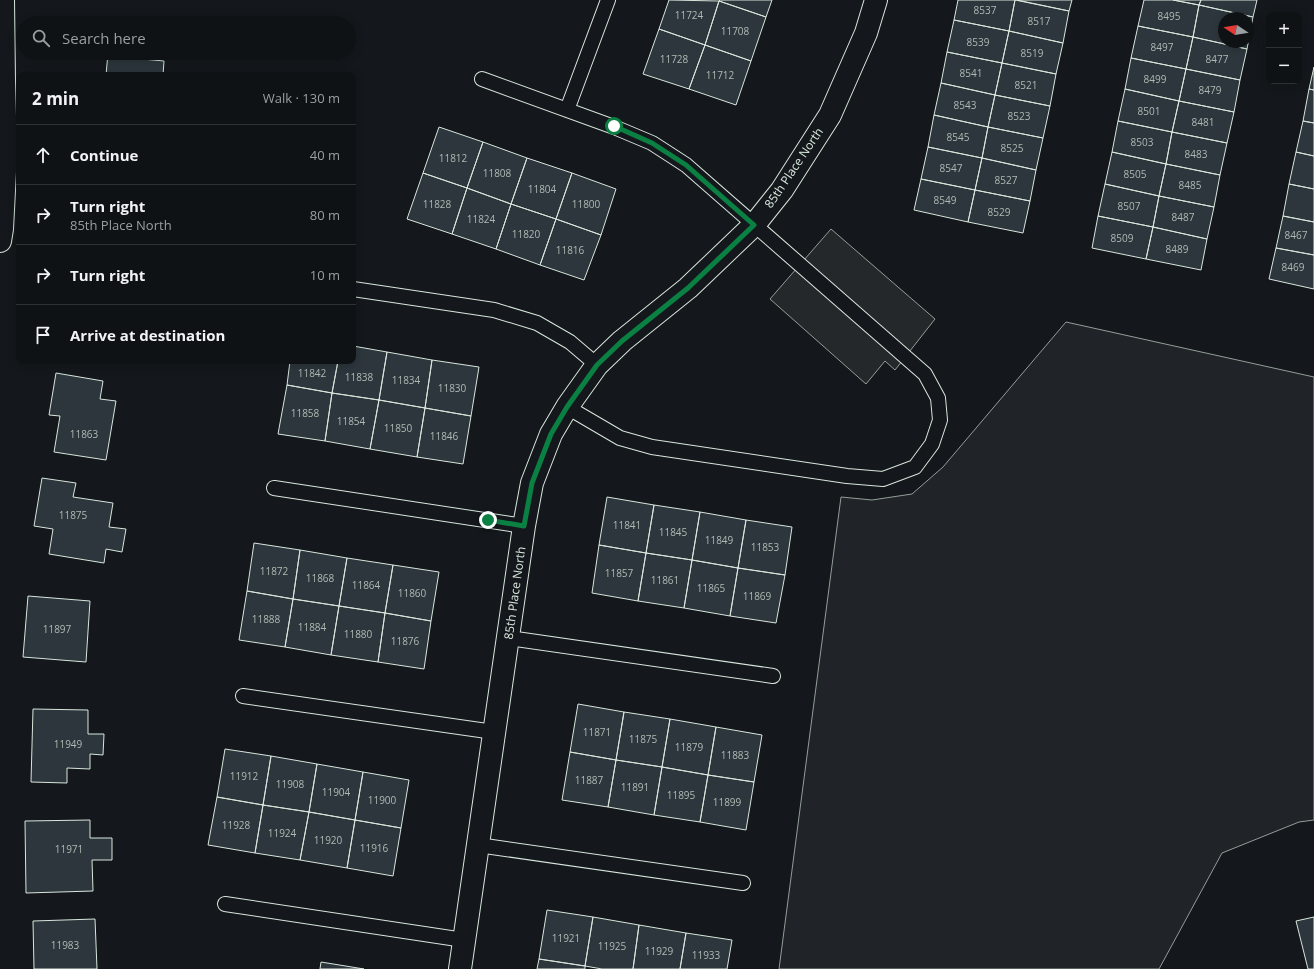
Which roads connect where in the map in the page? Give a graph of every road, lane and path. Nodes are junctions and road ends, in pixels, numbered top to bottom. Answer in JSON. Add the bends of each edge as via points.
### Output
{"nodes":[{"id":1,"x":3,"y":0,"type":"edge"},
{"id":2,"x":608,"y":0,"type":"edge"},
{"id":3,"x":876,"y":0,"type":"edge"},
{"id":4,"x":482,"y":79,"type":"dead end"},
{"id":5,"x":568,"y":110,"type":"junction"},
{"id":6,"x":754,"y":225,"type":"junction"},
{"id":7,"x":0,"y":241,"type":"edge"},
{"id":8,"x":356,"y":289,"type":"edge"},
{"id":9,"x":597,"y":365,"type":"junction"},
{"id":10,"x":567,"y":407,"type":"junction"},
{"id":11,"x":274,"y":488,"type":"dead end"},
{"id":12,"x":524,"y":526,"type":"junction"},
{"id":13,"x":508,"y":638,"type":"junction"},
{"id":14,"x":773,"y":676,"type":"dead end"},
{"id":15,"x":243,"y":696,"type":"dead end"},
{"id":16,"x":494,"y":732,"type":"junction"},
{"id":17,"x":478,"y":845,"type":"junction"},
{"id":18,"x":742,"y":883,"type":"dead end"},
{"id":19,"x":225,"y":904,"type":"dead end"},
{"id":20,"x":464,"y":940,"type":"junction"},
{"id":21,"x":460,"y":969,"type":"edge"}],
"edges":[{"from":1,"to":7,"type":"street","via":[[6,152]]},
{"from":2,"to":5,"type":"lane"},
{"from":3,"to":6,"type":"street","name":"85th Place North","via":[[866,33],[830,114],[782,190]]},
{"from":4,"to":5,"type":"lane"},
{"from":5,"to":6,"type":"lane","via":[[652,143],[686,165]]},
{"from":6,"to":9,"type":"street","name":"85th Place North","via":[[688,288],[622,341]]},
{"from":6,"to":10,"type":"lane","via":[[925,374],[938,398],[940,420],[932,444],[914,467],[883,479],[854,477],[652,447],[620,438]]},
{"from":8,"to":9,"type":"lane","via":[[494,310],[537,323],[570,342]]},
{"from":9,"to":10,"type":"street","name":"85th Place North"},
{"from":10,"to":12,"type":"street","name":"85th Place North","via":[[551,434],[532,483]]},
{"from":11,"to":12,"type":"lane"},
{"from":12,"to":13,"type":"street","name":"85th Place North"},
{"from":13,"to":14,"type":"lane"},
{"from":13,"to":16,"type":"street","name":"85th Place North"},
{"from":15,"to":16,"type":"lane"},
{"from":16,"to":17,"type":"street","name":"85th Place North"},
{"from":17,"to":18,"type":"lane"},
{"from":17,"to":20,"type":"street","name":"85th Place North"},
{"from":19,"to":20,"type":"lane"},
{"from":20,"to":21,"type":"street","name":"85th Place North"}]}
